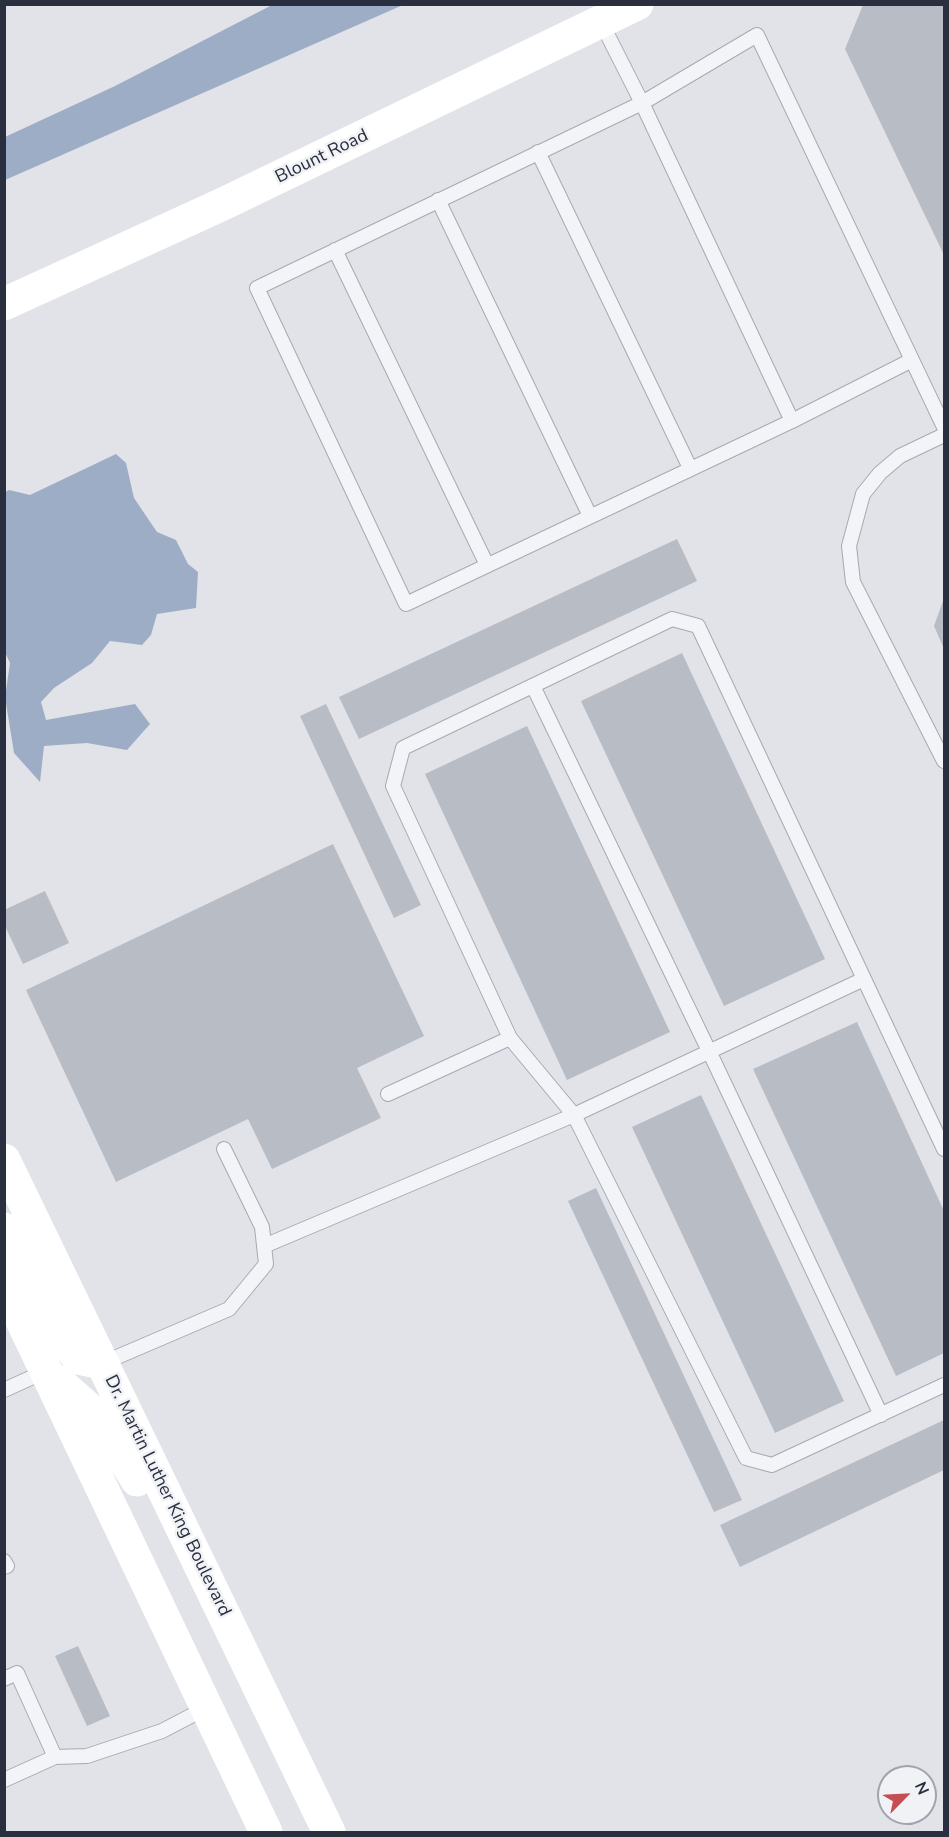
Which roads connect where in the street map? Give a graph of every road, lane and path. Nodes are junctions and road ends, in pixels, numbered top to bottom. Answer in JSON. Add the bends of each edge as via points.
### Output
{"nodes":[{"id":1,"x":638,"y":4,"type":"edge"},
{"id":2,"x":602,"y":22,"type":"junction"},
{"id":3,"x":642,"y":103,"type":"junction"},
{"id":4,"x":538,"y":152,"type":"junction"},
{"id":5,"x":438,"y":200,"type":"junction"},
{"id":6,"x":335,"y":250,"type":"junction"},
{"id":7,"x":4,"y":304,"type":"edge"},
{"id":8,"x":912,"y":360,"type":"junction"},
{"id":9,"x":792,"y":421,"type":"junction"},
{"id":10,"x":945,"y":427,"type":"edge"},
{"id":11,"x":945,"y":435,"type":"edge"},
{"id":12,"x":690,"y":468,"type":"junction"},
{"id":13,"x":590,"y":516,"type":"junction"},
{"id":14,"x":487,"y":565,"type":"junction"},
{"id":15,"x":533,"y":686,"type":"junction"},
{"id":16,"x":945,"y":761,"type":"edge"},
{"id":17,"x":864,"y":979,"type":"junction"},
{"id":18,"x":510,"y":1038,"type":"junction"},
{"id":19,"x":709,"y":1051,"type":"junction"},
{"id":20,"x":388,"y":1094,"type":"dead end"},
{"id":21,"x":574,"y":1115,"type":"junction"},
{"id":22,"x":224,"y":1149,"type":"dead end"},
{"id":23,"x":945,"y":1149,"type":"edge"},
{"id":24,"x":4,"y":1160,"type":"edge"},
{"id":25,"x":4,"y":1229,"type":"edge"},
{"id":26,"x":264,"y":1246,"type":"junction"},
{"id":27,"x":4,"y":1282,"type":"edge"},
{"id":28,"x":103,"y":1363,"type":"junction"},
{"id":29,"x":46,"y":1371,"type":"junction"},
{"id":30,"x":945,"y":1385,"type":"edge"},
{"id":31,"x":4,"y":1390,"type":"edge"},
{"id":32,"x":881,"y":1415,"type":"junction"},
{"id":33,"x":183,"y":1531,"type":"junction"},
{"id":34,"x":4,"y":1561,"type":"edge"},
{"id":35,"x":4,"y":1567,"type":"edge"},
{"id":36,"x":4,"y":1679,"type":"edge"},
{"id":37,"x":206,"y":1708,"type":"junction"},
{"id":38,"x":55,"y":1757,"type":"junction"},
{"id":39,"x":4,"y":1780,"type":"edge"},
{"id":40,"x":266,"y":1833,"type":"edge"},
{"id":41,"x":329,"y":1833,"type":"edge"}],
"edges":[{"from":1,"to":2,"type":"main road","name":"Blount Road"},
{"from":2,"to":3,"type":"lane"},
{"from":2,"to":7,"type":"main road","name":"Blount Road","via":[[234,199]]},
{"from":3,"to":4,"type":"lane"},
{"from":3,"to":8,"type":"lane","via":[[757,35]]},
{"from":3,"to":9,"type":"lane"},
{"from":4,"to":5,"type":"lane"},
{"from":4,"to":12,"type":"lane"},
{"from":5,"to":6,"type":"lane"},
{"from":5,"to":13,"type":"lane"},
{"from":6,"to":14,"type":"lane"},
{"from":6,"to":14,"type":"lane","via":[[257,288],[406,604]]},
{"from":8,"to":9,"type":"lane"},
{"from":8,"to":10,"type":"lane"},
{"from":9,"to":12,"type":"lane"},
{"from":11,"to":16,"type":"lane","via":[[900,456],[880,473],[863,494],[849,546],[853,582]]},
{"from":12,"to":13,"type":"lane"},
{"from":13,"to":14,"type":"lane"},
{"from":15,"to":17,"type":"lane","via":[[672,619],[698,626]]},
{"from":15,"to":18,"type":"lane","via":[[402,748],[393,786]]},
{"from":15,"to":19,"type":"lane"},
{"from":17,"to":19,"type":"lane"},
{"from":17,"to":23,"type":"lane"},
{"from":18,"to":20,"type":"lane"},
{"from":18,"to":21,"type":"lane"},
{"from":19,"to":21,"type":"lane"},
{"from":19,"to":32,"type":"lane"},
{"from":21,"to":26,"type":"lane"},
{"from":21,"to":32,"type":"lane","via":[[746,1458],[772,1465]]},
{"from":22,"to":26,"type":"lane","via":[[262,1227]]},
{"from":24,"to":28,"type":"main road","name":"Dr. Martin Luther King Boulevard"},
{"from":25,"to":28,"type":"main road","via":[[39,1302],[78,1358]]},
{"from":26,"to":28,"type":"lane","via":[[266,1264],[229,1309]]},
{"from":27,"to":29,"type":"main road"},
{"from":28,"to":33,"type":"main road","name":"Dr. Martin Luther King Boulevard"},
{"from":29,"to":31,"type":"lane"},
{"from":29,"to":33,"type":"main road","via":[[98,1417],[158,1515]]},
{"from":29,"to":37,"type":"main road"},
{"from":30,"to":32,"type":"lane"},
{"from":33,"to":41,"type":"main road","name":"Dr. Martin Luther King Boulevard"},
{"from":34,"to":35,"type":"lane"},
{"from":36,"to":38,"type":"lane","via":[[17,1673]]},
{"from":37,"to":38,"type":"lane","via":[[162,1731],[87,1756]]},
{"from":37,"to":40,"type":"main road"},
{"from":38,"to":39,"type":"lane"}]}
